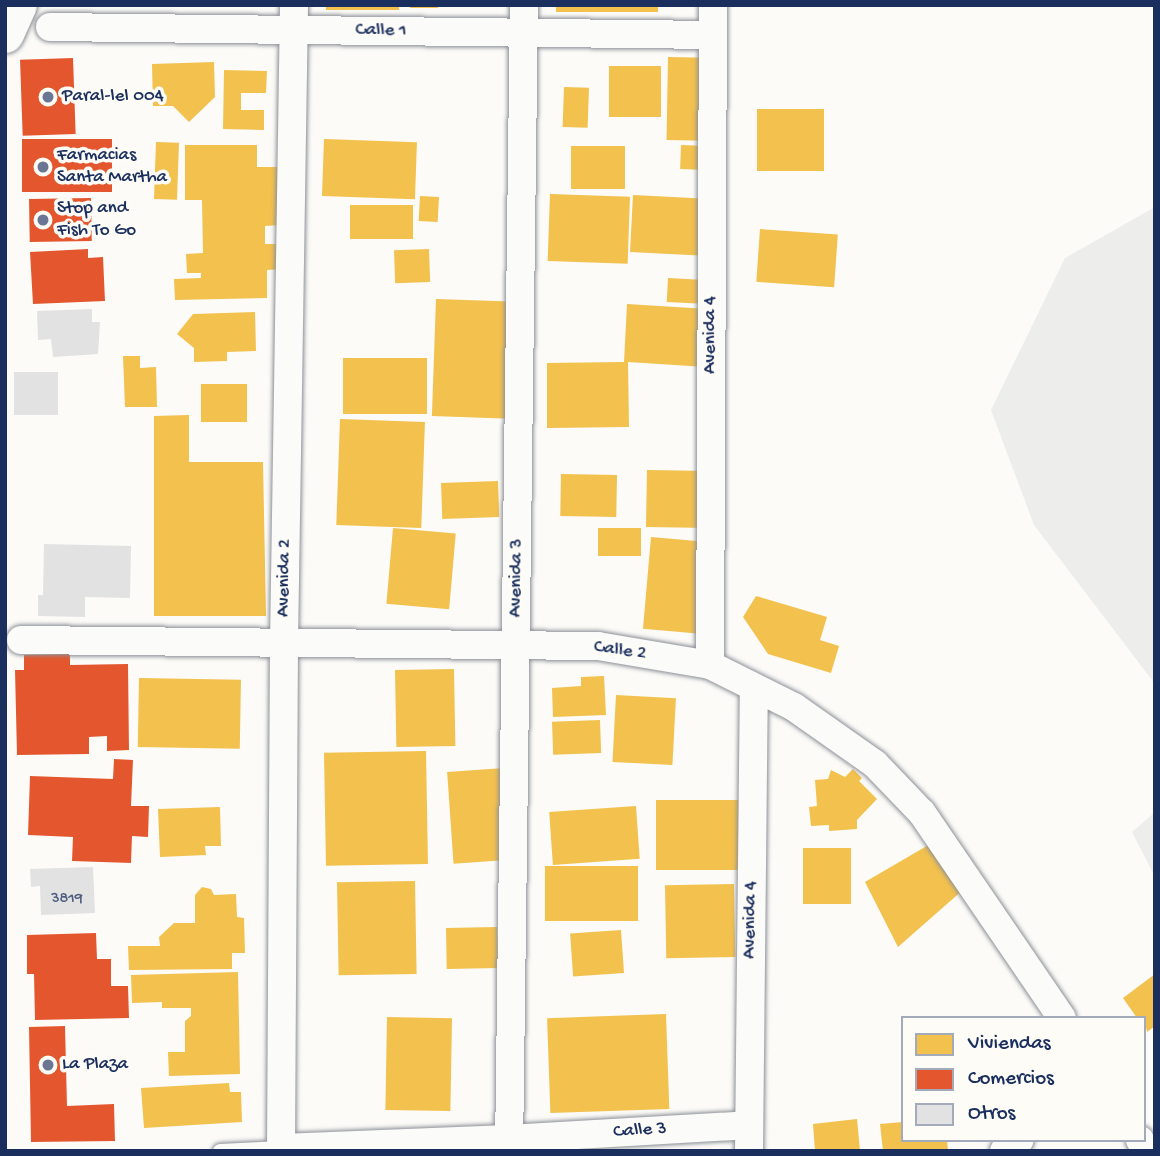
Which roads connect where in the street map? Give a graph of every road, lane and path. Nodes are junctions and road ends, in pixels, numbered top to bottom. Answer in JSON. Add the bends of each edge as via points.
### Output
{"nodes":[{"id":1,"x":18,"y":5,"type":"edge"},
{"id":2,"x":524,"y":5,"type":"edge"},
{"id":3,"x":713,"y":5,"type":"edge"},
{"id":4,"x":294,"y":17,"type":"edge"},
{"id":5,"x":50,"y":27,"type":"dead end"},
{"id":6,"x":5,"y":34,"type":"edge"},
{"id":7,"x":524,"y":35,"type":"junction"},
{"id":8,"x":712,"y":35,"type":"junction"},
{"id":9,"x":21,"y":640,"type":"dead end"},
{"id":10,"x":284,"y":643,"type":"junction"},
{"id":11,"x":516,"y":646,"type":"junction"},
{"id":12,"x":710,"y":665,"type":"junction"},
{"id":13,"x":754,"y":689,"type":"junction"},
{"id":14,"x":1061,"y":1016,"type":"edge"},
{"id":15,"x":749,"y":1138,"type":"edge"},
{"id":16,"x":508,"y":1145,"type":"edge"},
{"id":17,"x":281,"y":1149,"type":"edge"},
{"id":18,"x":220,"y":1151,"type":"edge"}],
"edges":[{"from":1,"to":6,"type":"main road"},
{"from":2,"to":7,"type":"street","name":"Avenida 3"},
{"from":3,"to":8,"type":"street","name":"Avenida 4"},
{"from":4,"to":5,"type":"street","name":"Calle 1"},
{"from":4,"to":7,"type":"street","name":"Calle 1"},
{"from":4,"to":10,"type":"street","name":"Avenida 2"},
{"from":7,"to":8,"type":"street","name":"Calle 1"},
{"from":7,"to":11,"type":"street","name":"Avenida 3"},
{"from":8,"to":12,"type":"street","name":"Avenida 4"},
{"from":9,"to":10,"type":"street","name":"Calle 2"},
{"from":10,"to":11,"type":"street","name":"Calle 2"},
{"from":10,"to":17,"type":"street","name":"Avenida 2"},
{"from":11,"to":12,"type":"street","name":"Calle 2","via":[[598,646]]},
{"from":11,"to":16,"type":"street","name":"Avenida 3"},
{"from":12,"to":13,"type":"street","name":"Calle 2"},
{"from":13,"to":14,"type":"street","name":"Calle 2","via":[[829,729],[875,764],[922,813]]},
{"from":13,"to":15,"type":"street","name":"Avenida 4"},
{"from":15,"to":16,"type":"street","name":"Calle 3"},
{"from":16,"to":17,"type":"street","name":"Calle 3"},
{"from":17,"to":18,"type":"lane"}]}
